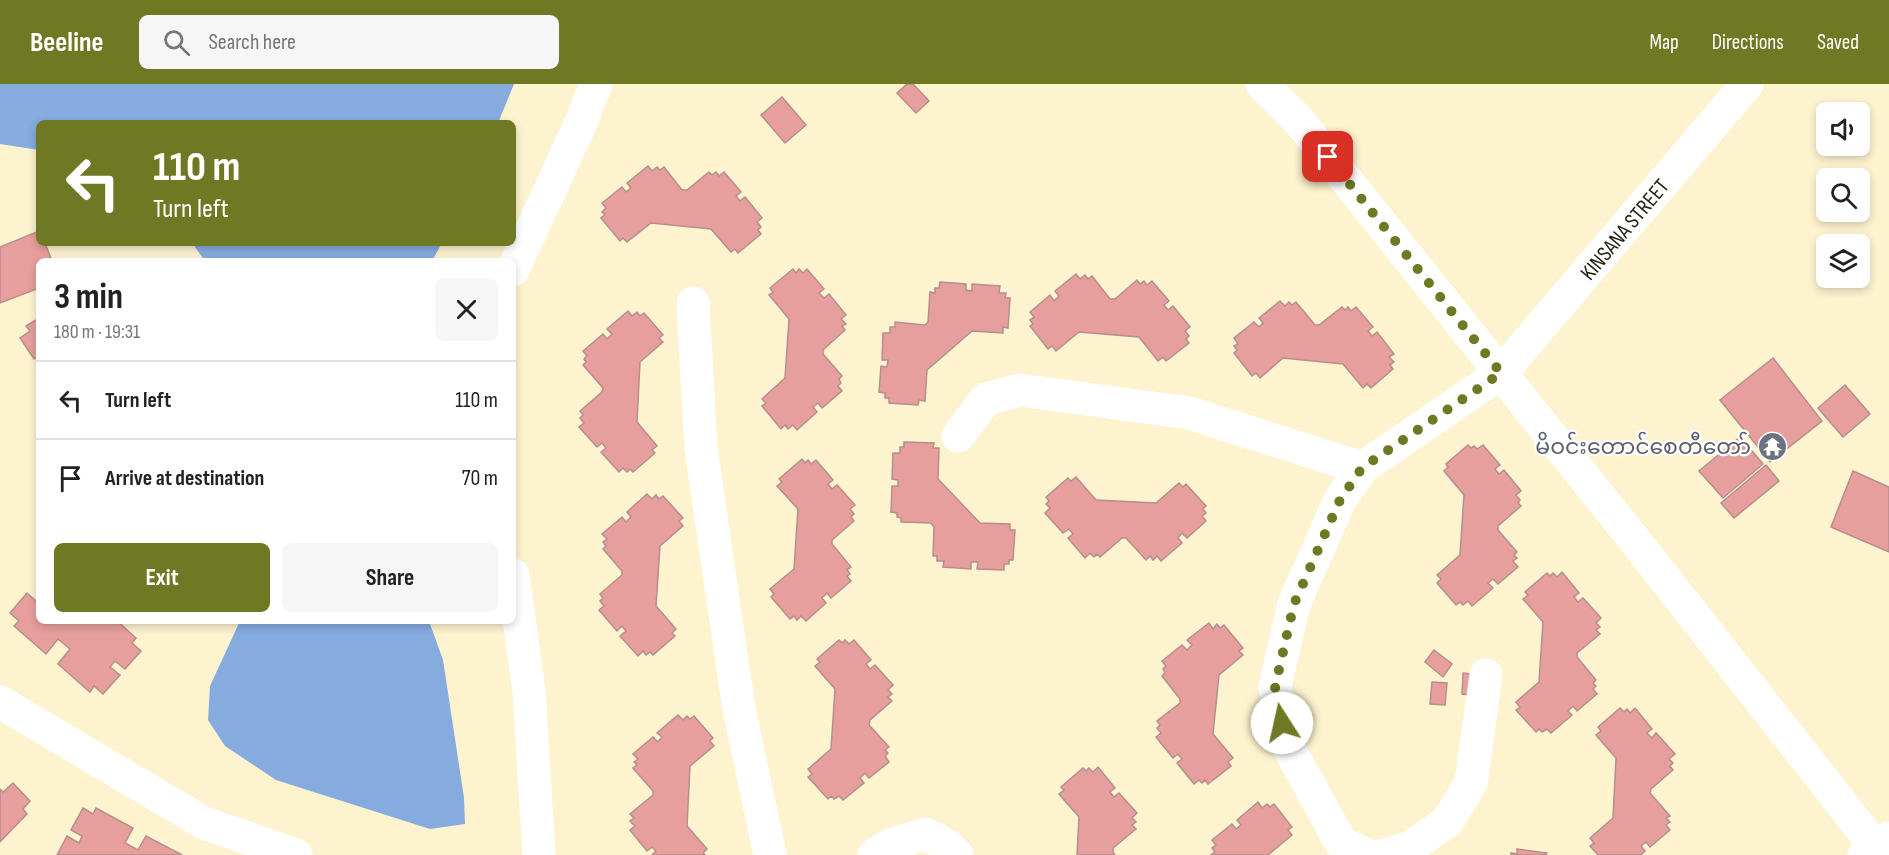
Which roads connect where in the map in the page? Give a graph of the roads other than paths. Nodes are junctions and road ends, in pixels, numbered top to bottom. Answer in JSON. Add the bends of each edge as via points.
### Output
{"nodes":[{"id":1,"x":596,"y":84,"type":"edge"},
{"id":2,"x":1262,"y":84,"type":"edge"},
{"id":3,"x":1747,"y":84,"type":"edge"},
{"id":4,"x":516,"y":264,"type":"edge"},
{"id":5,"x":693,"y":303,"type":"dead end"},
{"id":6,"x":1501,"y":373,"type":"junction"},
{"id":7,"x":958,"y":436,"type":"dead end"},
{"id":8,"x":1362,"y":468,"type":"junction"},
{"id":9,"x":516,"y":597,"type":"edge"},
{"id":10,"x":1486,"y":675,"type":"dead end"},
{"id":11,"x":0,"y":702,"type":"edge"},
{"id":12,"x":1878,"y":849,"type":"edge"},
{"id":13,"x":296,"y":855,"type":"edge"},
{"id":14,"x":539,"y":855,"type":"edge"},
{"id":15,"x":770,"y":855,"type":"edge"},
{"id":16,"x":874,"y":855,"type":"edge"},
{"id":17,"x":957,"y":855,"type":"edge"},
{"id":18,"x":1367,"y":855,"type":"edge"},
{"id":19,"x":1384,"y":855,"type":"edge"}],
"edges":[{"from":1,"to":4,"type":"street"},
{"from":2,"to":6,"type":"street","via":[[1299,121]]},
{"from":3,"to":6,"type":"street","name":"KINSANA STREET"},
{"from":5,"to":15,"type":"street","via":[[703,460],[739,709]]},
{"from":6,"to":8,"type":"street","name":"KINSANA STREET"},
{"from":6,"to":12,"type":"street"},
{"from":7,"to":8,"type":"street","via":[[986,399],[1020,390],[1189,413]]},
{"from":8,"to":18,"type":"street","via":[[1340,500],[1294,604],[1275,687],[1285,741],[1341,843]]},
{"from":9,"to":14,"type":"street","via":[[529,691]]},
{"from":10,"to":19,"type":"street","via":[[1471,783],[1447,822],[1410,848]]},
{"from":11,"to":13,"type":"street","via":[[204,823]]},
{"from":16,"to":17,"type":"street","via":[[890,845],[925,834]]}]}
